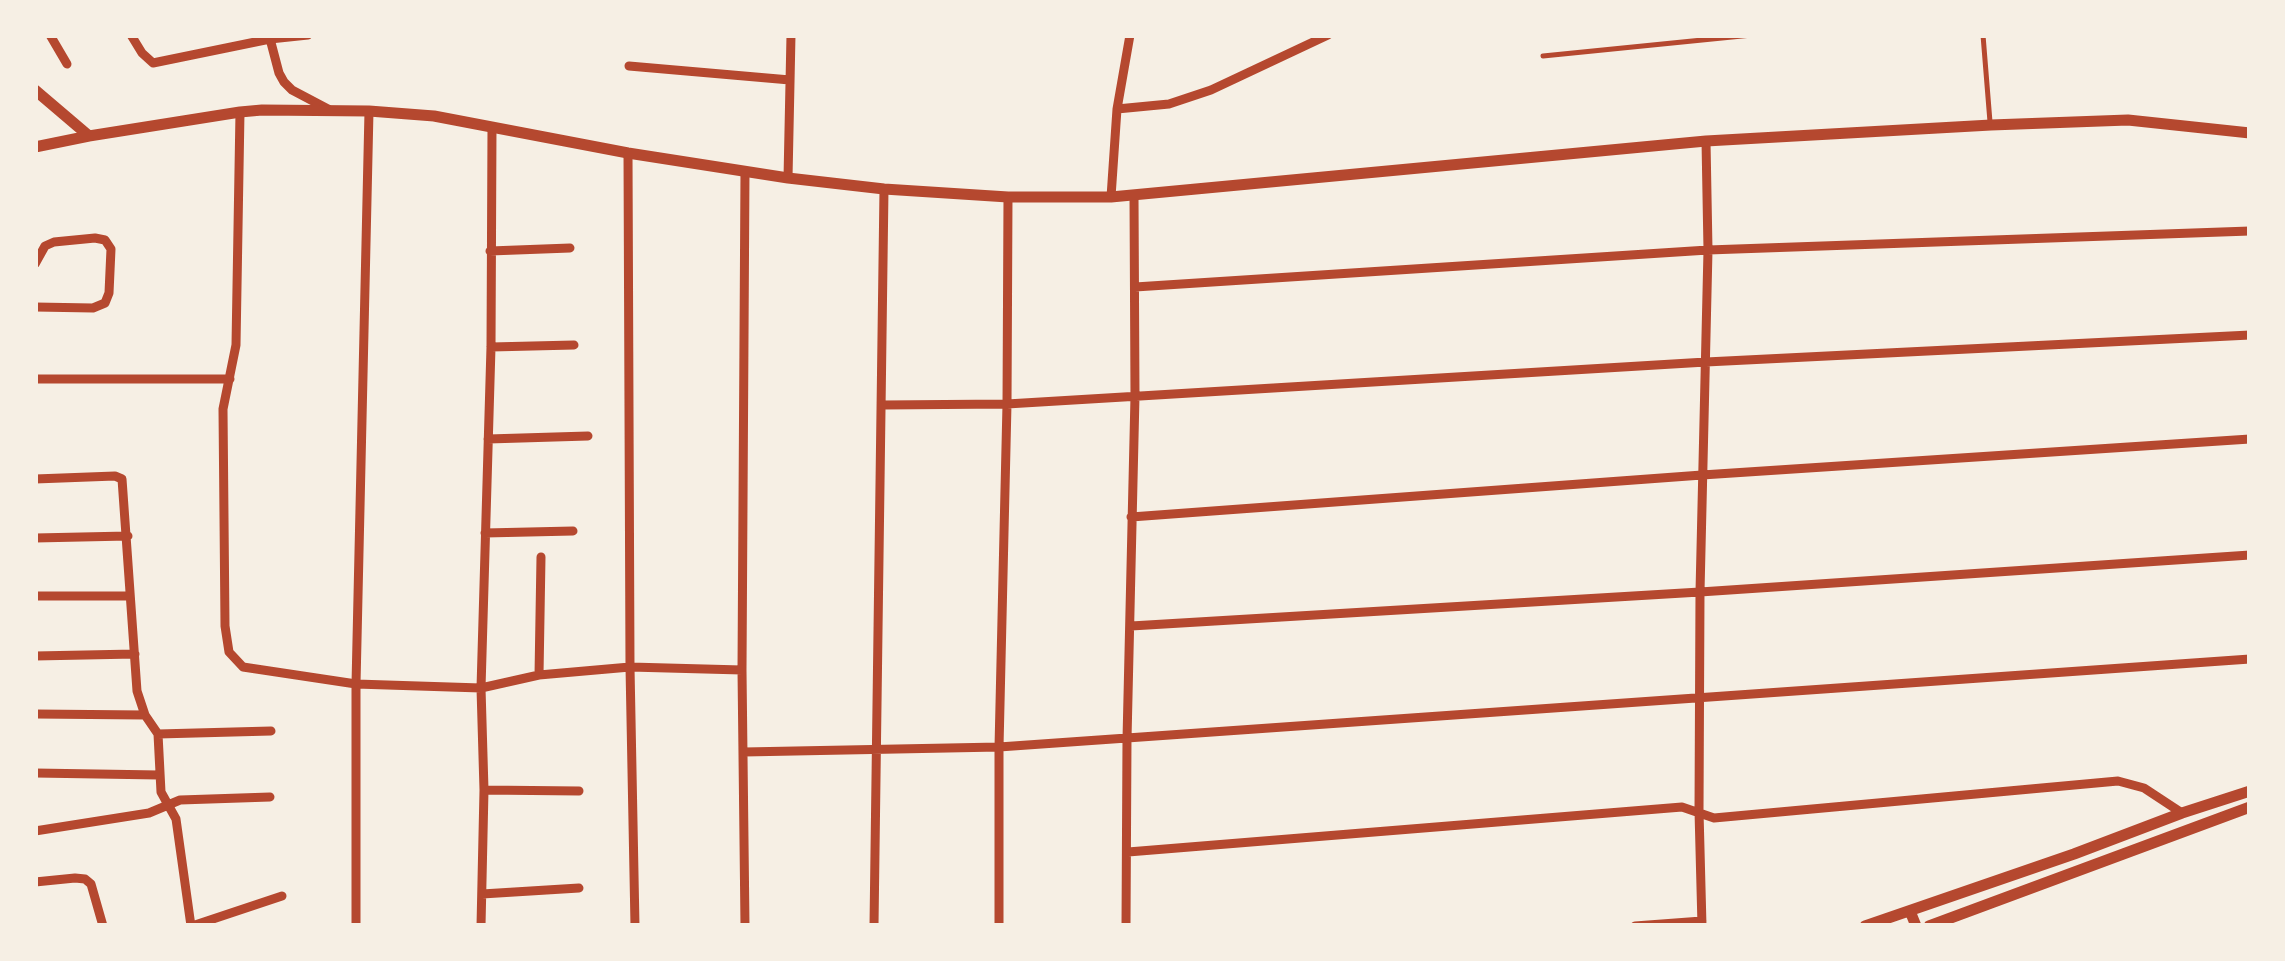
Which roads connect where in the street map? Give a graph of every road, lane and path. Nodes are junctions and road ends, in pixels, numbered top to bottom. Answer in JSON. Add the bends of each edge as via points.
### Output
{"nodes":[{"id":1,"x":50,"y":35,"type":"edge"},
{"id":2,"x":131,"y":35,"type":"edge"},
{"id":3,"x":308,"y":35,"type":"edge"},
{"id":4,"x":792,"y":35,"type":"edge"},
{"id":5,"x":1130,"y":35,"type":"edge"},
{"id":6,"x":1328,"y":35,"type":"edge"},
{"id":7,"x":1752,"y":35,"type":"edge"},
{"id":8,"x":1983,"y":35,"type":"edge"},
{"id":9,"x":269,"y":37,"type":"edge"},
{"id":10,"x":1543,"y":56,"type":"dead end"},
{"id":11,"x":67,"y":64,"type":"dead end"},
{"id":12,"x":628,"y":66,"type":"dead end"},
{"id":13,"x":790,"y":80,"type":"junction"},
{"id":14,"x":35,"y":90,"type":"edge"},
{"id":15,"x":329,"y":110,"type":"junction"},
{"id":16,"x":1117,"y":110,"type":"junction"},
{"id":17,"x":369,"y":111,"type":"junction"},
{"id":18,"x":240,"y":112,"type":"junction"},
{"id":19,"x":1990,"y":124,"type":"junction"},
{"id":20,"x":492,"y":127,"type":"junction"},
{"id":21,"x":2250,"y":133,"type":"edge"},
{"id":22,"x":89,"y":136,"type":"junction"},
{"id":23,"x":1706,"y":141,"type":"junction"},
{"id":24,"x":35,"y":148,"type":"edge"},
{"id":25,"x":628,"y":153,"type":"junction"},
{"id":26,"x":745,"y":171,"type":"junction"},
{"id":27,"x":788,"y":178,"type":"junction"},
{"id":28,"x":884,"y":189,"type":"junction"},
{"id":29,"x":1008,"y":196,"type":"junction"},
{"id":30,"x":1134,"y":196,"type":"junction"},
{"id":31,"x":1111,"y":197,"type":"junction"},
{"id":32,"x":2250,"y":231,"type":"edge"},
{"id":33,"x":570,"y":248,"type":"dead end"},
{"id":34,"x":1708,"y":250,"type":"junction"},
{"id":35,"x":490,"y":251,"type":"junction"},
{"id":36,"x":35,"y":264,"type":"edge"},
{"id":37,"x":1135,"y":287,"type":"junction"},
{"id":38,"x":35,"y":307,"type":"edge"},
{"id":39,"x":2250,"y":334,"type":"edge"},
{"id":40,"x":574,"y":346,"type":"dead end"},
{"id":41,"x":491,"y":347,"type":"junction"},
{"id":42,"x":1706,"y":362,"type":"junction"},
{"id":43,"x":35,"y":379,"type":"edge"},
{"id":44,"x":230,"y":379,"type":"junction"},
{"id":45,"x":1135,"y":396,"type":"junction"},
{"id":46,"x":1007,"y":404,"type":"junction"},
{"id":47,"x":882,"y":406,"type":"junction"},
{"id":48,"x":588,"y":436,"type":"dead end"},
{"id":49,"x":488,"y":439,"type":"junction"},
{"id":50,"x":2250,"y":440,"type":"edge"},
{"id":51,"x":1702,"y":475,"type":"junction"},
{"id":52,"x":35,"y":479,"type":"edge"},
{"id":53,"x":1131,"y":517,"type":"junction"},
{"id":54,"x":573,"y":531,"type":"dead end"},
{"id":55,"x":486,"y":533,"type":"junction"},
{"id":56,"x":128,"y":536,"type":"junction"},
{"id":57,"x":35,"y":538,"type":"edge"},
{"id":58,"x":2250,"y":555,"type":"edge"},
{"id":59,"x":541,"y":557,"type":"dead end"},
{"id":60,"x":1700,"y":592,"type":"junction"},
{"id":61,"x":35,"y":596,"type":"edge"},
{"id":62,"x":130,"y":596,"type":"junction"},
{"id":63,"x":1130,"y":626,"type":"junction"},
{"id":64,"x":135,"y":654,"type":"junction"},
{"id":65,"x":35,"y":656,"type":"edge"},
{"id":66,"x":2250,"y":658,"type":"edge"},
{"id":67,"x":630,"y":667,"type":"junction"},
{"id":68,"x":742,"y":670,"type":"junction"},
{"id":69,"x":539,"y":675,"type":"junction"},
{"id":70,"x":356,"y":684,"type":"junction"},
{"id":71,"x":481,"y":688,"type":"junction"},
{"id":72,"x":1700,"y":698,"type":"junction"},
{"id":73,"x":35,"y":714,"type":"edge"},
{"id":74,"x":145,"y":715,"type":"junction"},
{"id":75,"x":271,"y":732,"type":"dead end"},
{"id":76,"x":158,"y":734,"type":"junction"},
{"id":77,"x":1127,"y":739,"type":"junction"},
{"id":78,"x":999,"y":747,"type":"junction"},
{"id":79,"x":876,"y":750,"type":"junction"},
{"id":80,"x":744,"y":752,"type":"junction"},
{"id":81,"x":35,"y":773,"type":"edge"},
{"id":82,"x":159,"y":775,"type":"junction"},
{"id":83,"x":484,"y":790,"type":"junction"},
{"id":84,"x":579,"y":790,"type":"dead end"},
{"id":85,"x":2250,"y":792,"type":"edge"},
{"id":86,"x":270,"y":797,"type":"dead end"},
{"id":87,"x":166,"y":805,"type":"junction"},
{"id":88,"x":2250,"y":807,"type":"edge"},
{"id":89,"x":1699,"y":811,"type":"junction"},
{"id":90,"x":2182,"y":813,"type":"junction"},
{"id":91,"x":35,"y":832,"type":"edge"},
{"id":92,"x":1128,"y":852,"type":"junction"},
{"id":93,"x":2074,"y":854,"type":"junction"},
{"id":94,"x":2080,"y":870,"type":"junction"},
{"id":95,"x":35,"y":882,"type":"edge"},
{"id":96,"x":578,"y":888,"type":"dead end"},
{"id":97,"x":482,"y":894,"type":"junction"},
{"id":98,"x":282,"y":896,"type":"dead end"},
{"id":99,"x":1910,"y":911,"type":"junction"},
{"id":100,"x":1702,"y":924,"type":"edge"},
{"id":101,"x":103,"y":926,"type":"edge"},
{"id":102,"x":192,"y":926,"type":"edge"},
{"id":103,"x":356,"y":926,"type":"edge"},
{"id":104,"x":481,"y":926,"type":"edge"},
{"id":105,"x":635,"y":926,"type":"edge"},
{"id":106,"x":745,"y":926,"type":"edge"},
{"id":107,"x":874,"y":926,"type":"edge"},
{"id":108,"x":999,"y":926,"type":"edge"},
{"id":109,"x":1126,"y":926,"type":"edge"},
{"id":110,"x":1636,"y":926,"type":"edge"},
{"id":111,"x":1865,"y":926,"type":"edge"},
{"id":112,"x":1916,"y":926,"type":"edge"},
{"id":113,"x":1929,"y":926,"type":"edge"}],
"edges":[{"from":1,"to":11,"type":"street"},
{"from":2,"to":9,"type":"street","via":[[153,63]]},
{"from":3,"to":9,"type":"street"},
{"from":4,"to":13,"type":"street"},
{"from":5,"to":16,"type":"street"},
{"from":6,"to":16,"type":"street","via":[[1211,90]]},
{"from":7,"to":10,"type":"lane"},
{"from":8,"to":19,"type":"lane"},
{"from":9,"to":15,"type":"street","via":[[284,82]]},
{"from":12,"to":13,"type":"street"},
{"from":13,"to":27,"type":"street"},
{"from":14,"to":22,"type":"street"},
{"from":15,"to":17,"type":"street"},
{"from":15,"to":18,"type":"street"},
{"from":16,"to":31,"type":"street"},
{"from":17,"to":20,"type":"street"},
{"from":17,"to":70,"type":"street"},
{"from":18,"to":22,"type":"street"},
{"from":18,"to":44,"type":"street"},
{"from":19,"to":21,"type":"street","via":[[2128,120]]},
{"from":19,"to":23,"type":"street"},
{"from":20,"to":25,"type":"street"},
{"from":20,"to":35,"type":"street"},
{"from":22,"to":24,"type":"street"},
{"from":23,"to":30,"type":"street"},
{"from":23,"to":34,"type":"street"},
{"from":25,"to":26,"type":"street"},
{"from":25,"to":67,"type":"street"},
{"from":26,"to":27,"type":"street"},
{"from":26,"to":68,"type":"street"},
{"from":27,"to":28,"type":"street"},
{"from":28,"to":29,"type":"street"},
{"from":28,"to":47,"type":"street"},
{"from":29,"to":31,"type":"street"},
{"from":29,"to":46,"type":"street"},
{"from":30,"to":31,"type":"street"},
{"from":30,"to":37,"type":"street"},
{"from":32,"to":34,"type":"street"},
{"from":33,"to":35,"type":"street"},
{"from":34,"to":37,"type":"street"},
{"from":34,"to":42,"type":"street"},
{"from":35,"to":41,"type":"street"},
{"from":36,"to":38,"type":"street","via":[[54,242],[96,238],[111,249],[104,303]]},
{"from":37,"to":45,"type":"street"},
{"from":39,"to":42,"type":"street"},
{"from":40,"to":41,"type":"street"},
{"from":41,"to":49,"type":"street"},
{"from":42,"to":45,"type":"street"},
{"from":42,"to":51,"type":"street"},
{"from":43,"to":44,"type":"street"},
{"from":44,"to":70,"type":"street","via":[[222,409],[229,652],[244,668]]},
{"from":45,"to":46,"type":"street"},
{"from":45,"to":53,"type":"street"},
{"from":46,"to":47,"type":"street"},
{"from":46,"to":78,"type":"street"},
{"from":47,"to":79,"type":"street"},
{"from":48,"to":49,"type":"street"},
{"from":49,"to":55,"type":"street"},
{"from":50,"to":51,"type":"street"},
{"from":51,"to":53,"type":"street"},
{"from":51,"to":60,"type":"street"},
{"from":52,"to":56,"type":"street","via":[[122,480]]},
{"from":53,"to":63,"type":"street"},
{"from":54,"to":55,"type":"street"},
{"from":55,"to":71,"type":"street"},
{"from":56,"to":57,"type":"street"},
{"from":56,"to":62,"type":"street"},
{"from":58,"to":60,"type":"street"},
{"from":59,"to":69,"type":"street"},
{"from":60,"to":63,"type":"street"},
{"from":60,"to":72,"type":"street"},
{"from":61,"to":62,"type":"street"},
{"from":62,"to":64,"type":"street"},
{"from":63,"to":77,"type":"street"},
{"from":64,"to":65,"type":"street"},
{"from":64,"to":74,"type":"street"},
{"from":66,"to":72,"type":"street"},
{"from":67,"to":68,"type":"street"},
{"from":67,"to":69,"type":"street"},
{"from":67,"to":105,"type":"street"},
{"from":68,"to":80,"type":"street"},
{"from":69,"to":71,"type":"street"},
{"from":70,"to":71,"type":"street"},
{"from":70,"to":103,"type":"street"},
{"from":71,"to":83,"type":"street"},
{"from":72,"to":77,"type":"street"},
{"from":72,"to":89,"type":"street"},
{"from":73,"to":74,"type":"street"},
{"from":74,"to":76,"type":"street"},
{"from":75,"to":76,"type":"street"},
{"from":76,"to":82,"type":"street"},
{"from":77,"to":78,"type":"street"},
{"from":77,"to":92,"type":"street"},
{"from":78,"to":79,"type":"street"},
{"from":78,"to":108,"type":"street"},
{"from":79,"to":80,"type":"street"},
{"from":79,"to":107,"type":"street"},
{"from":80,"to":106,"type":"street"},
{"from":81,"to":82,"type":"street"},
{"from":82,"to":87,"type":"street"},
{"from":83,"to":84,"type":"street"},
{"from":83,"to":97,"type":"street"},
{"from":85,"to":90,"type":"street"},
{"from":86,"to":87,"type":"street"},
{"from":87,"to":91,"type":"street"},
{"from":87,"to":102,"type":"street","via":[[176,819]]},
{"from":88,"to":94,"type":"street"},
{"from":89,"to":90,"type":"street","via":[[1714,818],[2118,781],[2144,788]]},
{"from":89,"to":92,"type":"street","via":[[1682,807]]},
{"from":89,"to":100,"type":"street"},
{"from":90,"to":93,"type":"street"},
{"from":92,"to":109,"type":"street"},
{"from":93,"to":94,"type":"street"},
{"from":93,"to":99,"type":"street"},
{"from":94,"to":113,"type":"street"},
{"from":95,"to":101,"type":"street","via":[[85,879]]},
{"from":96,"to":97,"type":"street"},
{"from":97,"to":104,"type":"street"},
{"from":98,"to":102,"type":"street"},
{"from":99,"to":111,"type":"street"},
{"from":99,"to":112,"type":"street"},
{"from":100,"to":110,"type":"street"}]}
